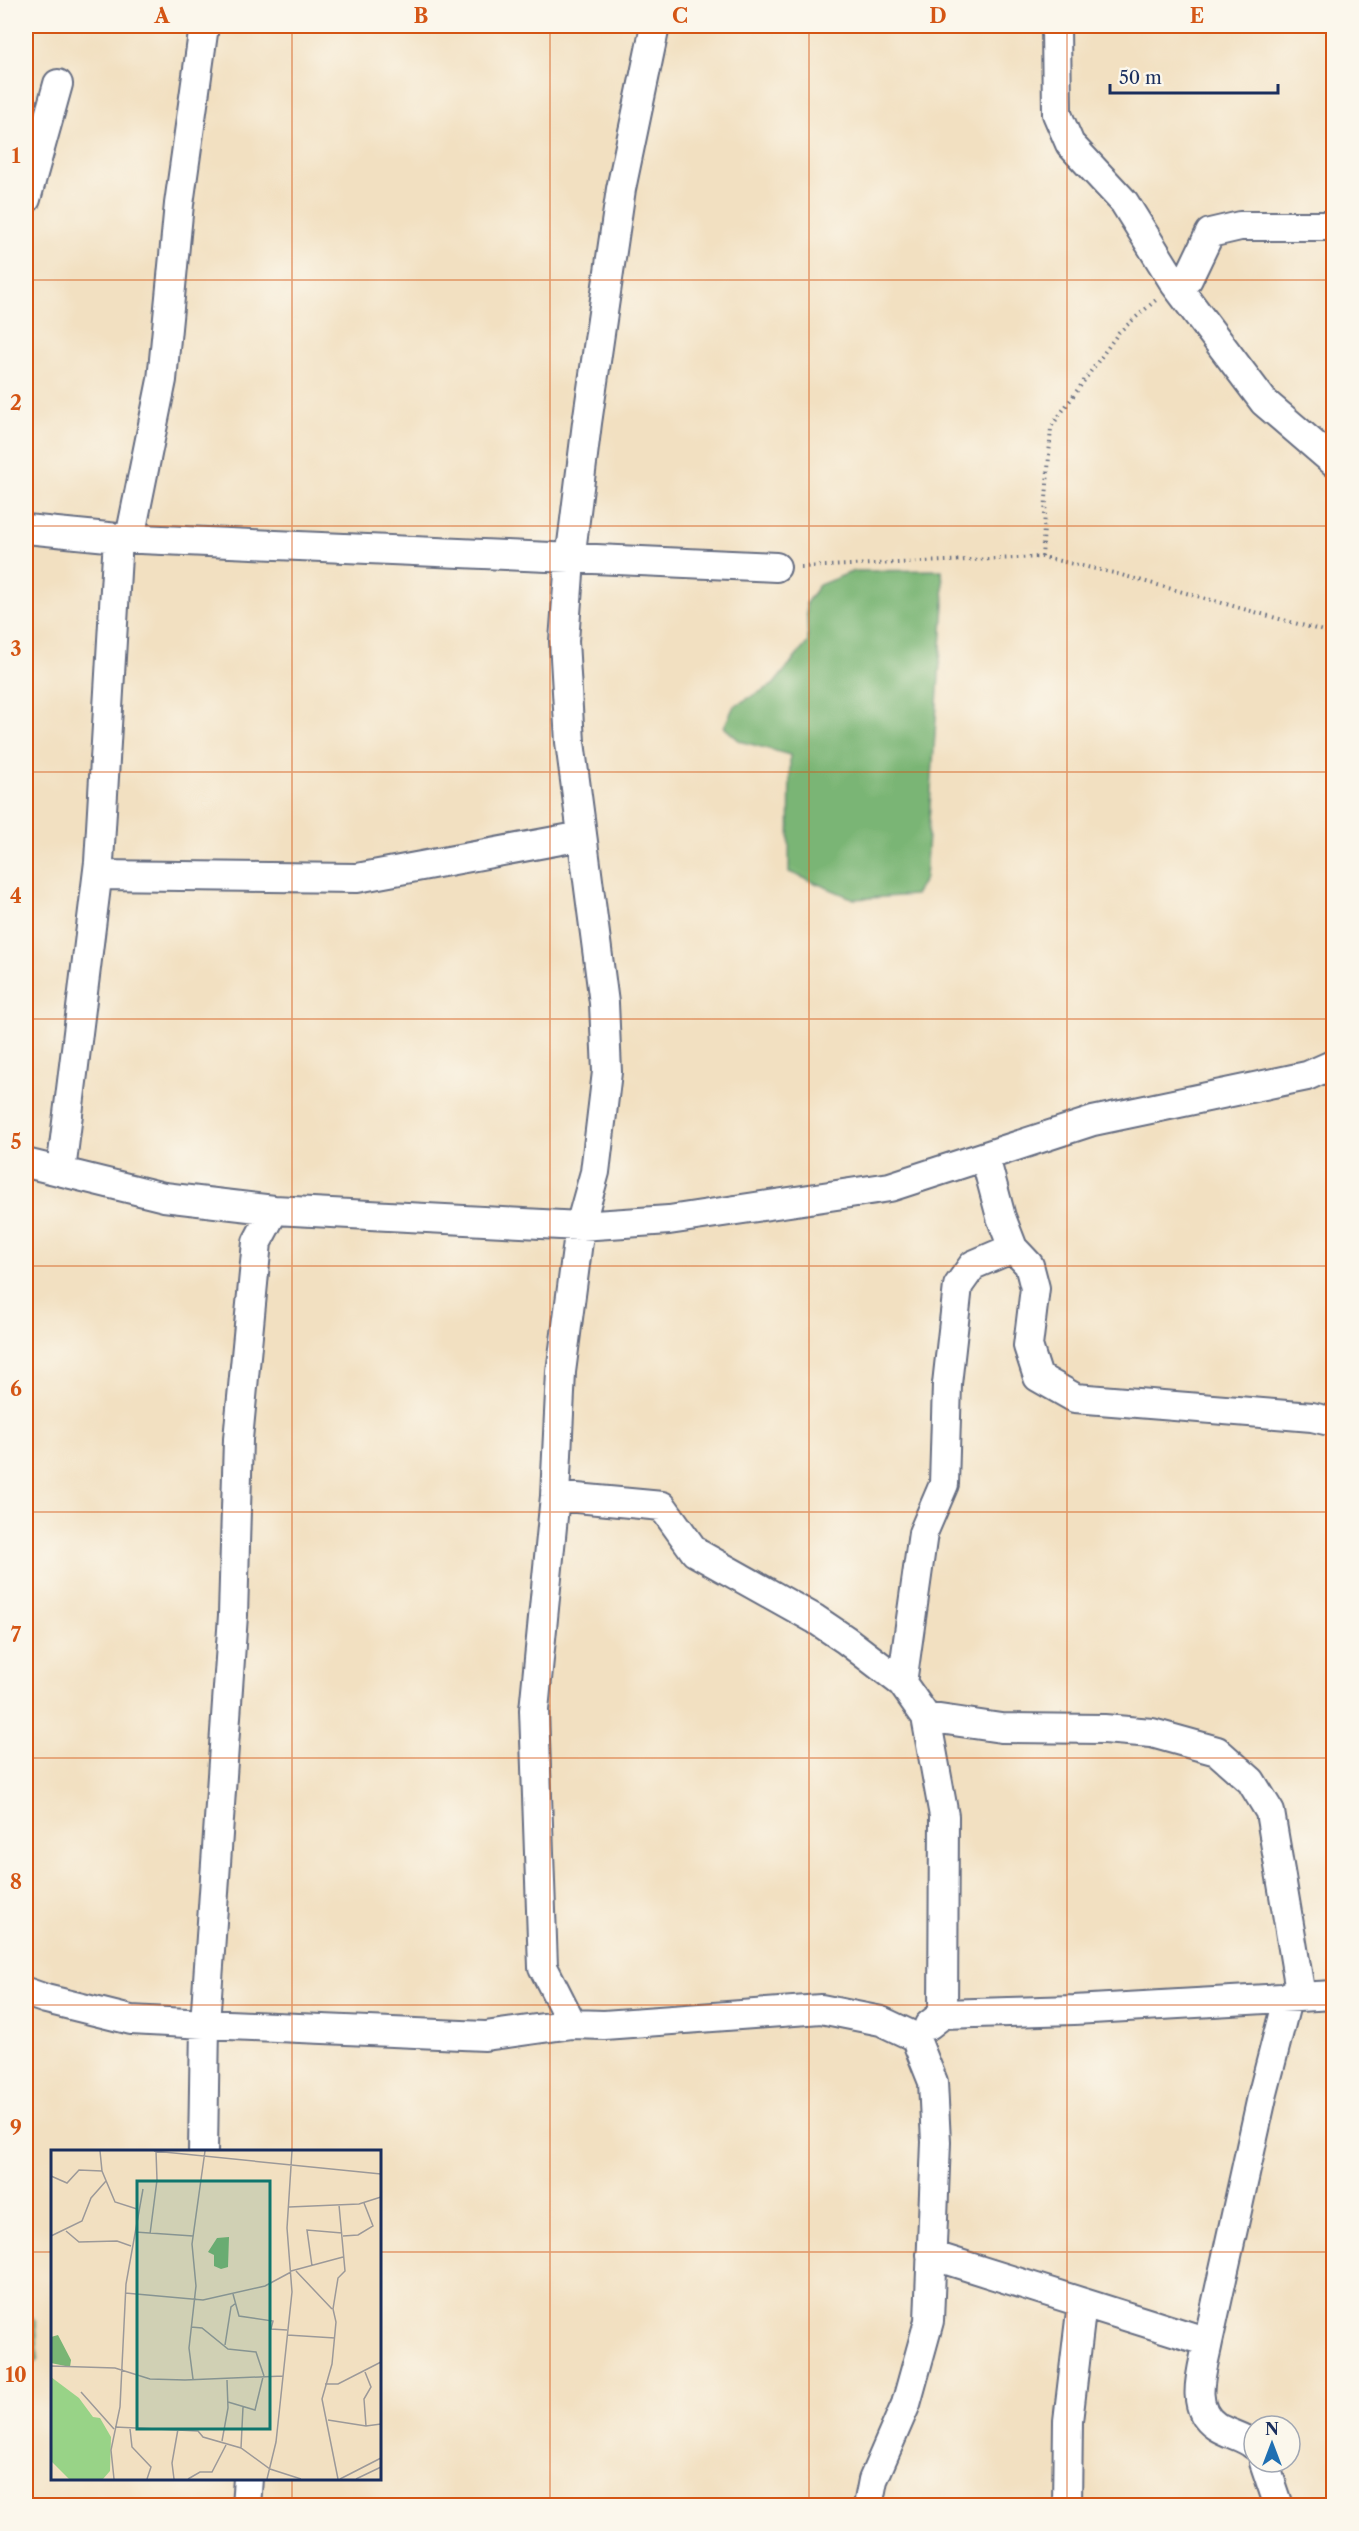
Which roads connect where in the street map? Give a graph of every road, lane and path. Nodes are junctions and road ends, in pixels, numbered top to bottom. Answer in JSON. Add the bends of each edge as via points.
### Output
{"nodes":[{"id":1,"x":197,"y":26,"type":"edge"},
{"id":2,"x":655,"y":26,"type":"edge"},
{"id":3,"x":1056,"y":26,"type":"edge"},
{"id":4,"x":58,"y":84,"type":"dead end"},
{"id":5,"x":26,"y":199,"type":"edge"},
{"id":6,"x":1334,"y":226,"type":"edge"},
{"id":7,"x":1175,"y":284,"type":"junction"},
{"id":8,"x":1334,"y":462,"type":"edge"},
{"id":9,"x":26,"y":529,"type":"edge"},
{"id":10,"x":124,"y":538,"type":"junction"},
{"id":11,"x":1042,"y":557,"type":"junction"},
{"id":12,"x":570,"y":560,"type":"junction"},
{"id":13,"x":776,"y":567,"type":"joint"},
{"id":14,"x":1334,"y":634,"type":"edge"},
{"id":15,"x":582,"y":836,"type":"junction"},
{"id":16,"x":98,"y":875,"type":"junction"},
{"id":17,"x":1334,"y":1064,"type":"edge"},
{"id":18,"x":985,"y":1157,"type":"junction"},
{"id":19,"x":26,"y":1163,"type":"edge"},
{"id":20,"x":61,"y":1171,"type":"junction"},
{"id":21,"x":274,"y":1210,"type":"junction"},
{"id":22,"x":580,"y":1226,"type":"junction"},
{"id":23,"x":1013,"y":1248,"type":"junction"},
{"id":24,"x":1334,"y":1422,"type":"edge"},
{"id":25,"x":555,"y":1496,"type":"junction"},
{"id":26,"x":902,"y":1683,"type":"junction"},
{"id":27,"x":926,"y":1717,"type":"junction"},
{"id":28,"x":26,"y":1992,"type":"edge"},
{"id":29,"x":1334,"y":1995,"type":"edge"},
{"id":30,"x":1294,"y":1996,"type":"junction"},
{"id":31,"x":943,"y":2014,"type":"junction"},
{"id":32,"x":205,"y":2024,"type":"junction"},
{"id":33,"x":572,"y":2024,"type":"junction"},
{"id":34,"x":915,"y":2037,"type":"junction"},
{"id":35,"x":203,"y":2150,"type":"edge"},
{"id":36,"x":931,"y":2255,"type":"junction"},
{"id":37,"x":1082,"y":2303,"type":"junction"},
{"id":38,"x":1208,"y":2342,"type":"junction"},
{"id":39,"x":1242,"y":2437,"type":"edge"},
{"id":40,"x":1268,"y":2474,"type":"edge"},
{"id":41,"x":248,"y":2480,"type":"edge"},
{"id":42,"x":246,"y":2505,"type":"edge"},
{"id":43,"x":868,"y":2505,"type":"edge"},
{"id":44,"x":1067,"y":2505,"type":"edge"},
{"id":45,"x":1279,"y":2505,"type":"edge"}],
"edges":[{"from":1,"to":10,"type":"street","via":[[162,380]]},
{"from":2,"to":12,"type":"street","via":[[621,189]]},
{"from":3,"to":7,"type":"street","via":[[1058,114],[1070,144],[1124,202]]},
{"from":4,"to":5,"type":"street"},
{"from":6,"to":7,"type":"street","via":[[1240,226],[1210,233],[1188,279]]},
{"from":7,"to":8,"type":"street","via":[[1264,402]]},
{"from":7,"to":11,"type":"path","via":[[1119,332],[1051,427]]},
{"from":9,"to":10,"type":"street"},
{"from":10,"to":12,"type":"street"},
{"from":10,"to":16,"type":"street"},
{"from":11,"to":13,"type":"path"},
{"from":11,"to":14,"type":"path"},
{"from":12,"to":13,"type":"street"},
{"from":12,"to":15,"type":"street","via":[[564,641],[570,742]]},
{"from":15,"to":16,"type":"street","via":[[357,878]]},
{"from":15,"to":22,"type":"street","via":[[604,1003],[607,1072],[595,1172]]},
{"from":16,"to":20,"type":"street"},
{"from":17,"to":18,"type":"street","via":[[1307,1076],[1093,1121]]},
{"from":18,"to":22,"type":"street","via":[[890,1186],[669,1220]]},
{"from":18,"to":23,"type":"street"},
{"from":19,"to":20,"type":"street"},
{"from":20,"to":21,"type":"street","via":[[164,1197]]},
{"from":21,"to":22,"type":"street"},
{"from":21,"to":32,"type":"street","via":[[257,1242],[238,1439],[233,1614]]},
{"from":22,"to":25,"type":"street","via":[[561,1372]]},
{"from":23,"to":24,"type":"street","via":[[1029,1265],[1035,1288],[1028,1346],[1038,1377],[1075,1398]]},
{"from":23,"to":26,"type":"street","via":[[973,1265],[958,1286],[947,1384],[944,1484],[923,1533]]},
{"from":25,"to":26,"type":"street","via":[[662,1506],[695,1552],[815,1619]]},
{"from":25,"to":33,"type":"street","via":[[534,1710],[543,1966]]},
{"from":26,"to":27,"type":"street"},
{"from":27,"to":30,"type":"street","via":[[1001,1728],[1152,1733],[1217,1751],[1251,1781],[1270,1812]]},
{"from":27,"to":31,"type":"street","via":[[944,1816]]},
{"from":28,"to":32,"type":"street","via":[[131,2020]]},
{"from":29,"to":30,"type":"street"},
{"from":30,"to":31,"type":"street"},
{"from":30,"to":38,"type":"street","via":[[1262,2097]]},
{"from":31,"to":34,"type":"street"},
{"from":32,"to":33,"type":"street","via":[[485,2036]]},
{"from":32,"to":35,"type":"street"},
{"from":33,"to":34,"type":"street","via":[[821,2009],[881,2021]]},
{"from":34,"to":36,"type":"street","via":[[933,2082],[936,2142]]},
{"from":36,"to":37,"type":"street"},
{"from":36,"to":43,"type":"street","via":[[930,2321],[906,2404],[873,2481]]},
{"from":37,"to":38,"type":"street"},
{"from":37,"to":44,"type":"street","via":[[1068,2421]]},
{"from":38,"to":39,"type":"street","via":[[1199,2397],[1203,2412],[1216,2426]]},
{"from":40,"to":45,"type":"street"},
{"from":41,"to":42,"type":"street"}]}
